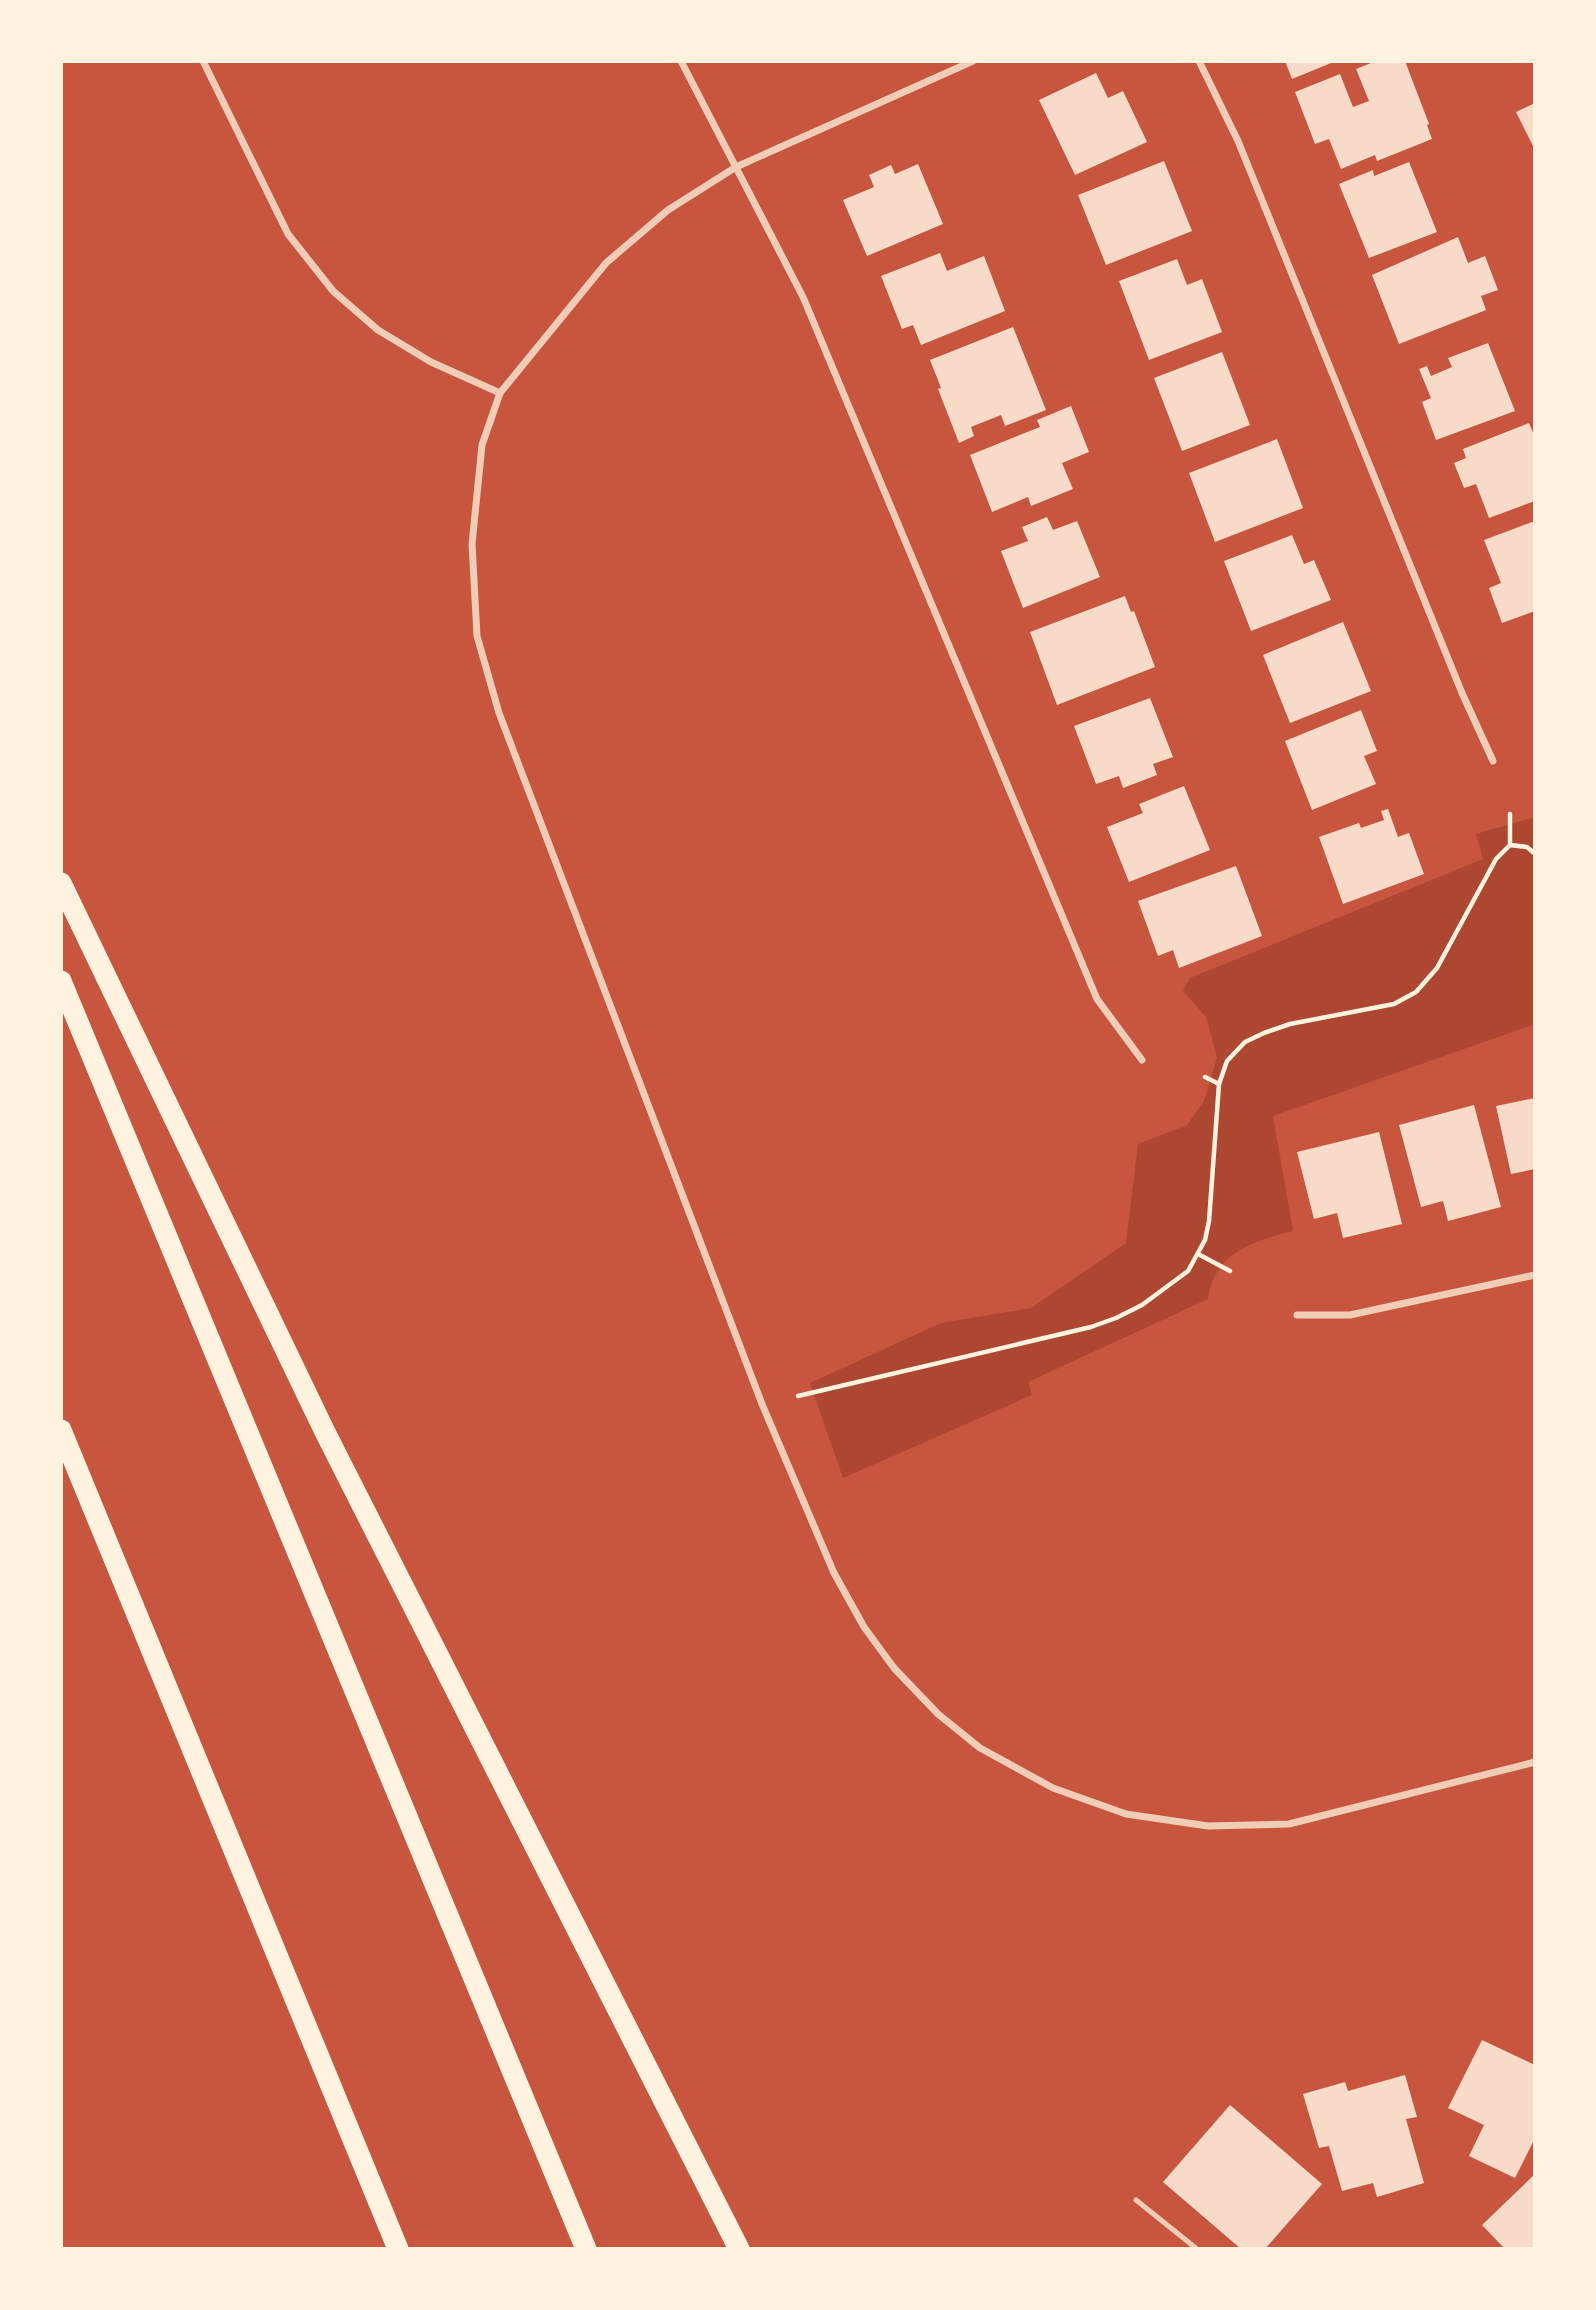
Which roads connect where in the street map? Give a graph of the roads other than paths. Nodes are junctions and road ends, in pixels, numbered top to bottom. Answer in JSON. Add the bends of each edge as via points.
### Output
{"nodes":[{"id":1,"x":203,"y":61,"type":"edge"},
{"id":2,"x":681,"y":61,"type":"edge"},
{"id":3,"x":973,"y":61,"type":"edge"},
{"id":4,"x":1199,"y":61,"type":"edge"},
{"id":5,"x":736,"y":167,"type":"junction"},
{"id":6,"x":500,"y":393,"type":"junction"},
{"id":7,"x":1493,"y":761,"type":"dead end"},
{"id":8,"x":61,"y":883,"type":"edge"},
{"id":9,"x":61,"y":981,"type":"edge"},
{"id":10,"x":1142,"y":1060,"type":"dead end"},
{"id":11,"x":1535,"y":1275,"type":"edge"},
{"id":12,"x":1297,"y":1315,"type":"dead end"},
{"id":13,"x":61,"y":1430,"type":"edge"},
{"id":14,"x":1535,"y":1762,"type":"edge"},
{"id":15,"x":521,"y":2090,"type":"junction"},
{"id":16,"x":1136,"y":2200,"type":"dead end"},
{"id":17,"x":398,"y":2249,"type":"edge"},
{"id":18,"x":586,"y":2249,"type":"edge"},
{"id":19,"x":599,"y":2249,"type":"edge"},
{"id":20,"x":739,"y":2249,"type":"edge"},
{"id":21,"x":1197,"y":2249,"type":"edge"}],
"edges":[{"from":1,"to":6,"type":"street","via":[[288,234],[332,291],[378,330],[431,362]]},
{"from":2,"to":5,"type":"street"},
{"from":3,"to":5,"type":"street"},
{"from":4,"to":7,"type":"street","via":[[1238,141]]},
{"from":5,"to":6,"type":"street","via":[[668,210],[606,263]]},
{"from":5,"to":10,"type":"street","via":[[803,298],[1097,999]]},
{"from":6,"to":14,"type":"street","via":[[482,445],[472,544],[477,636],[499,713],[762,1404],[834,1573],[894,1668],[938,1714],[981,1748],[1053,1788],[1126,1814],[1208,1826],[1289,1824]]},
{"from":8,"to":20,"type":"highway","via":[[326,1432]]},
{"from":9,"to":15,"type":"highway"},
{"from":11,"to":12,"type":"street","via":[[1350,1315]]},
{"from":13,"to":17,"type":"highway"},
{"from":15,"to":18,"type":"highway"},
{"from":15,"to":19,"type":"highway"},
{"from":16,"to":21,"type":"lane"}]}
